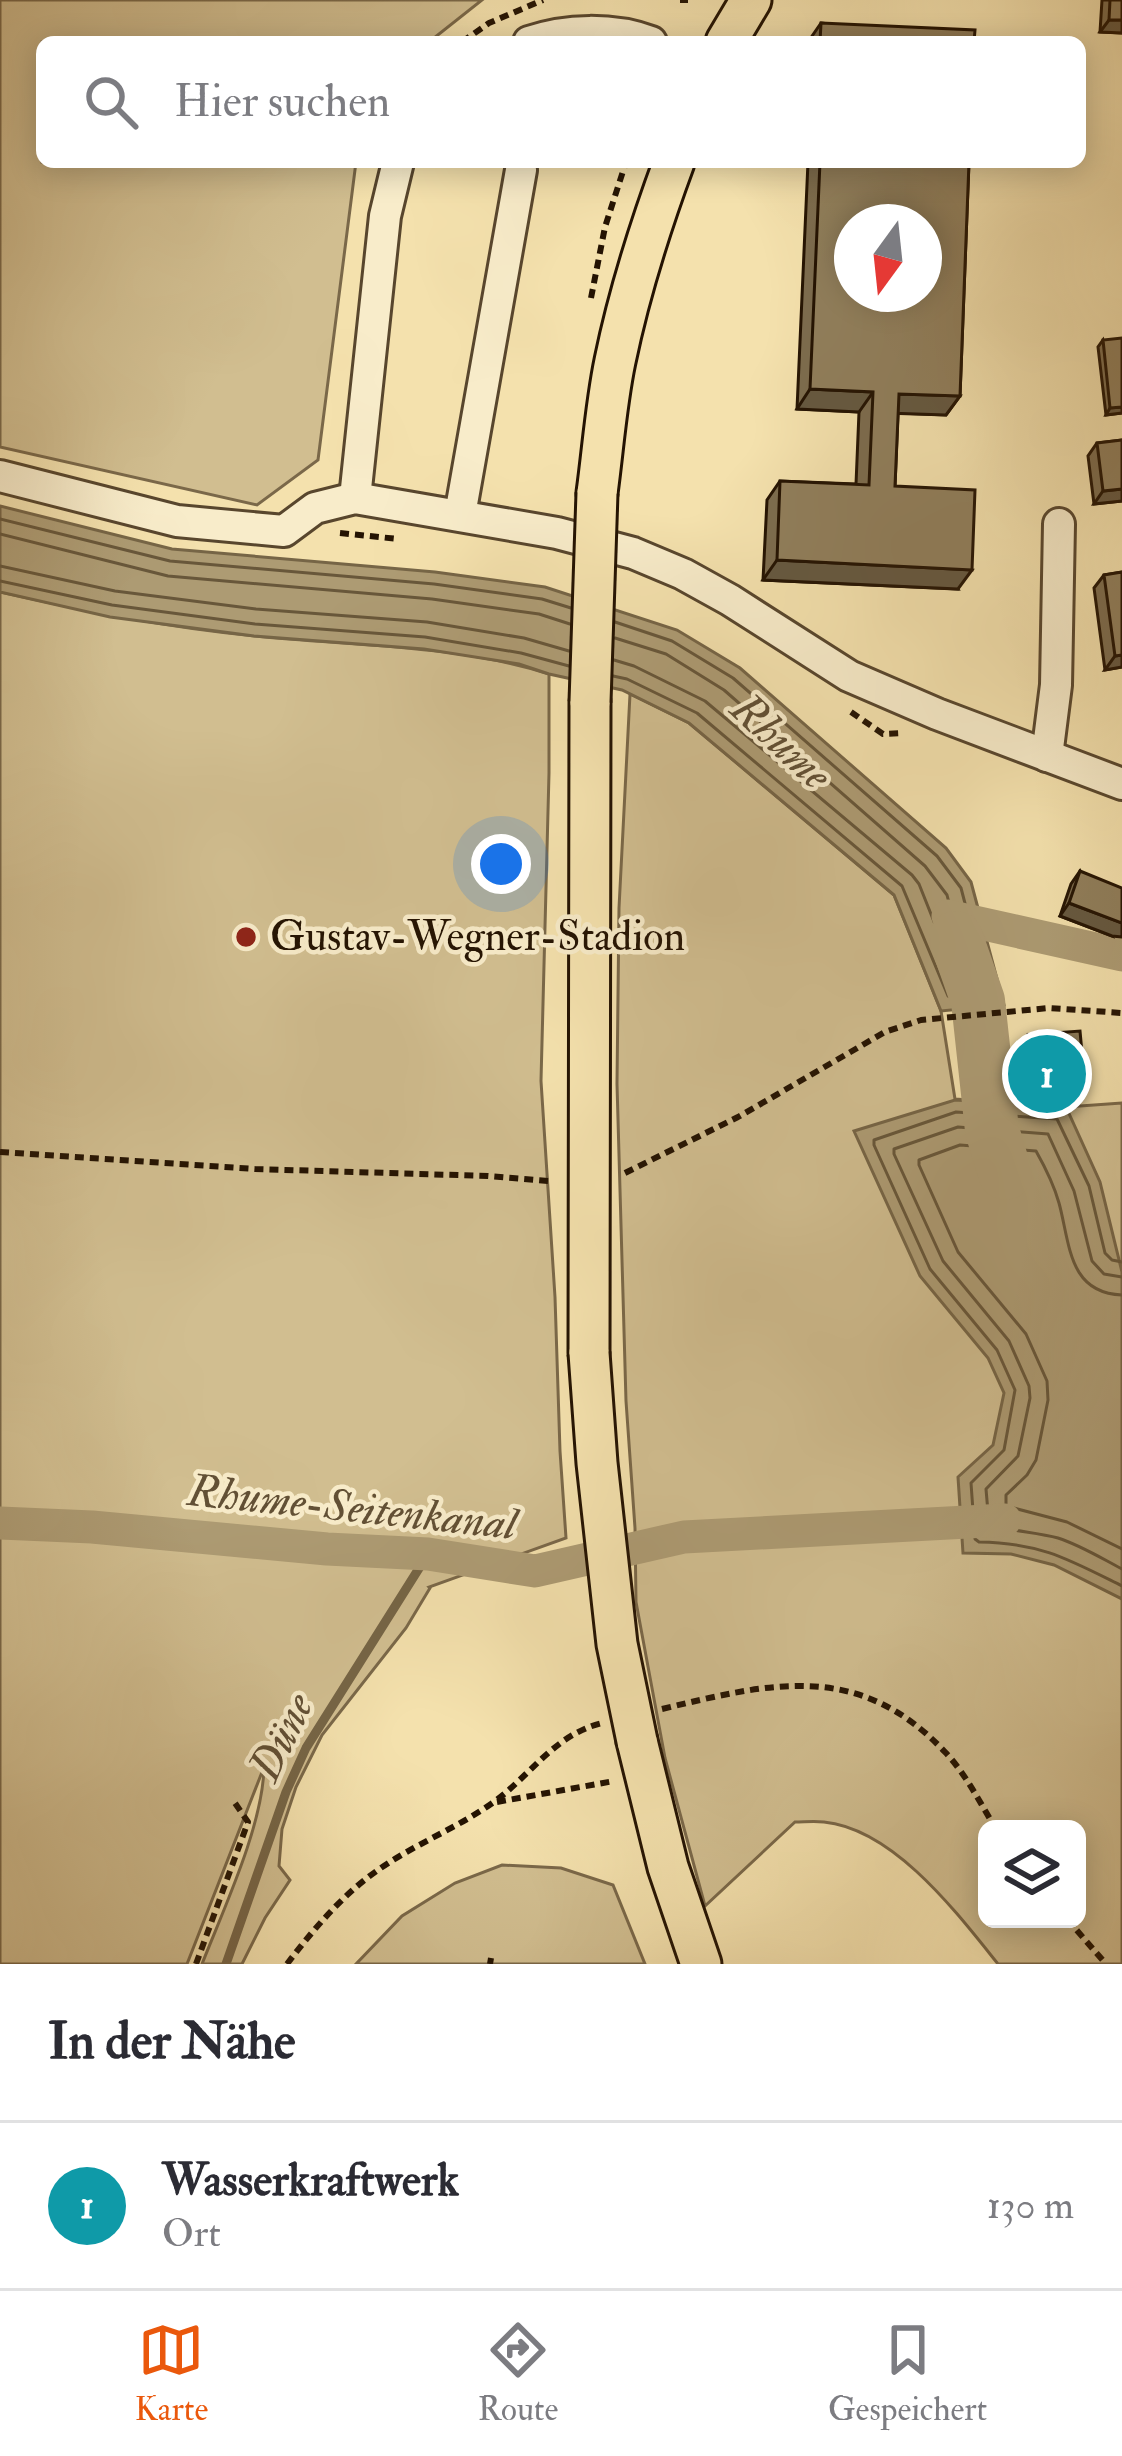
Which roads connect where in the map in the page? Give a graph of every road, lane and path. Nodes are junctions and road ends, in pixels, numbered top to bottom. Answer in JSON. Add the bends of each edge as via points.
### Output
{"nodes":[{"id":1,"x":543,"y":0,"type":"edge"},
{"id":2,"x":751,"y":0,"type":"edge"},
{"id":3,"x":471,"y":36,"type":"edge"},
{"id":4,"x":545,"y":36,"type":"edge"},
{"id":5,"x":618,"y":36,"type":"edge"},
{"id":6,"x":730,"y":36,"type":"edge"},
{"id":7,"x":397,"y":168,"type":"edge"},
{"id":8,"x":672,"y":168,"type":"edge"},
{"id":9,"x":521,"y":170,"type":"dead end"},
{"id":10,"x":0,"y":476,"type":"edge"},
{"id":11,"x":355,"y":498,"type":"junction"},
{"id":12,"x":460,"y":515,"type":"junction"},
{"id":13,"x":1059,"y":524,"type":"dead end"},
{"id":14,"x":1047,"y":756,"type":"junction"},
{"id":15,"x":1122,"y":784,"type":"edge"},
{"id":16,"x":1122,"y":1013,"type":"edge"},
{"id":17,"x":0,"y":1152,"type":"edge"},
{"id":18,"x":622,"y":1175,"type":"dead end"},
{"id":19,"x":548,"y":1181,"type":"dead end"},
{"id":20,"x":628,"y":1726,"type":"junction"},
{"id":21,"x":614,"y":1781,"type":"dead end"},
{"id":22,"x":235,"y":1802,"type":"dead end"},
{"id":23,"x":493,"y":1803,"type":"junction"},
{"id":24,"x":990,"y":1820,"type":"edge"},
{"id":25,"x":1075,"y":1928,"type":"edge"},
{"id":26,"x":196,"y":1964,"type":"edge"},
{"id":27,"x":287,"y":1964,"type":"edge"},
{"id":28,"x":701,"y":1964,"type":"edge"},
{"id":29,"x":1106,"y":1964,"type":"edge"}],
"edges":[{"from":1,"to":3,"type":"path"},
{"from":2,"to":6,"type":"main road"},
{"from":4,"to":5,"type":"street"},
{"from":7,"to":11,"type":"street"},
{"from":8,"to":20,"type":"main road","bridge":true,"via":[[614,366],[597,493],[590,702],[590,1353]]},
{"from":9,"to":12,"type":"street"},
{"from":10,"to":11,"type":"street","via":[[177,521],[284,531],[314,508]]},
{"from":11,"to":12,"type":"street"},
{"from":12,"to":14,"type":"street","via":[[633,553],[730,600],[849,676]]},
{"from":13,"to":14,"type":"street"},
{"from":14,"to":15,"type":"street"},
{"from":16,"to":18,"type":"path","via":[[1048,1008],[921,1020]]},
{"from":17,"to":19,"type":"path"},
{"from":20,"to":23,"type":"path","via":[[581,1728]]},
{"from":20,"to":24,"type":"path","via":[[765,1688],[857,1692],[913,1722],[946,1753]]},
{"from":20,"to":28,"type":"main road"},
{"from":21,"to":23,"type":"path"},
{"from":22,"to":26,"type":"path","via":[[248,1822]]},
{"from":23,"to":27,"type":"path","via":[[376,1871]]},
{"from":25,"to":29,"type":"path"}]}
